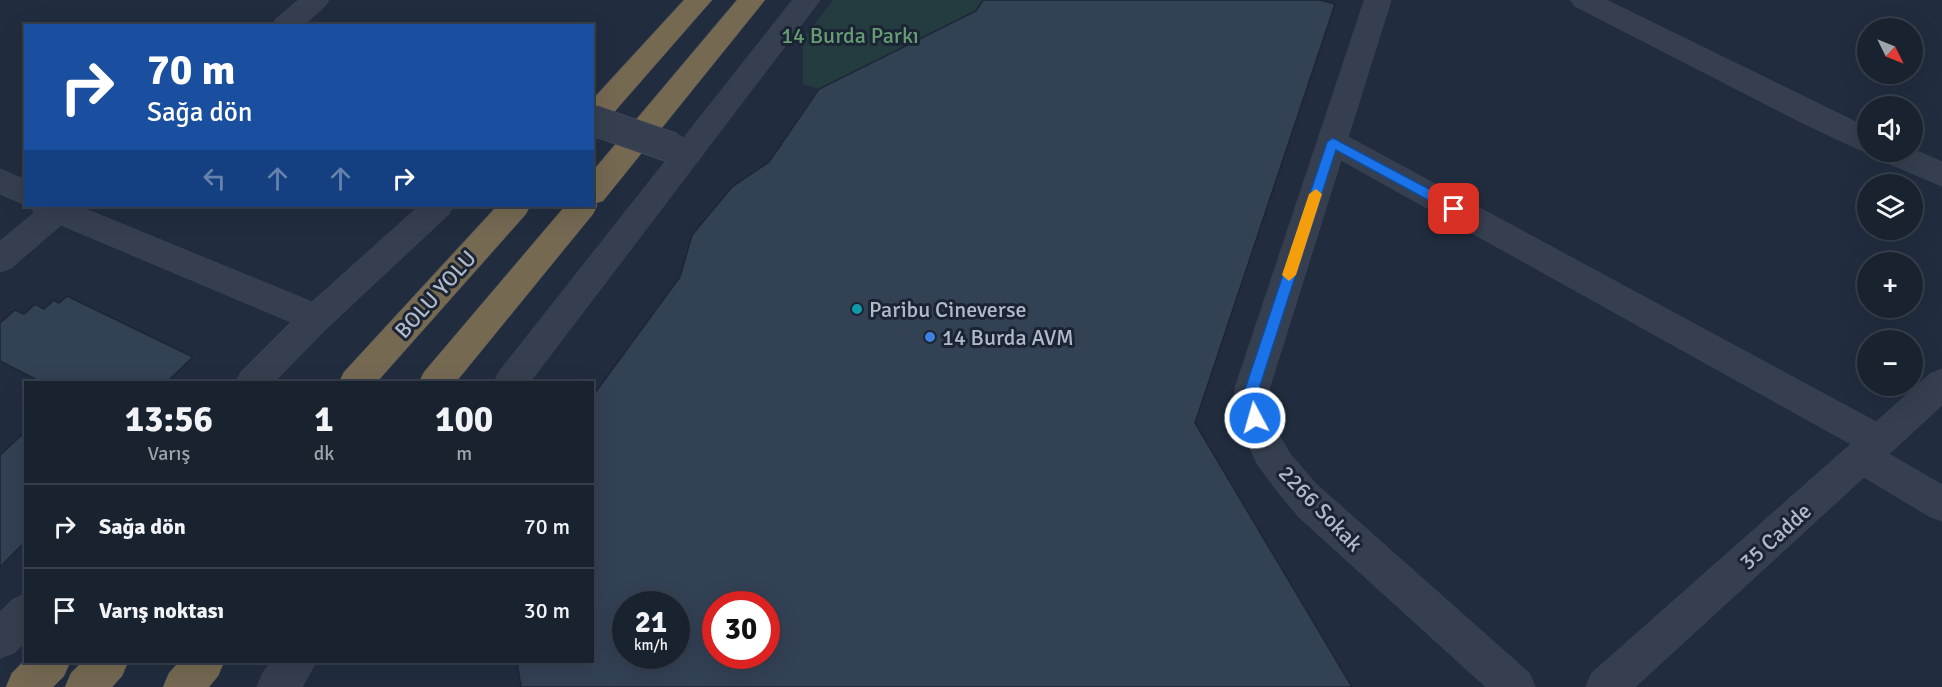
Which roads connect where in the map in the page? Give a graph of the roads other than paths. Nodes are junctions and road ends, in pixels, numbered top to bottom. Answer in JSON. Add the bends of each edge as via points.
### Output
{"nodes":[{"id":1,"x":316,"y":0,"type":"edge"},
{"id":2,"x":699,"y":0,"type":"edge"},
{"id":3,"x":752,"y":0,"type":"edge"},
{"id":4,"x":807,"y":0,"type":"edge"},
{"id":5,"x":1378,"y":0,"type":"edge"},
{"id":6,"x":1584,"y":0,"type":"edge"},
{"id":7,"x":287,"y":24,"type":"edge"},
{"id":8,"x":594,"y":117,"type":"edge"},
{"id":9,"x":594,"y":120,"type":"edge"},
{"id":10,"x":1857,"y":136,"type":"edge"},
{"id":11,"x":1333,"y":142,"type":"junction"},
{"id":12,"x":673,"y":148,"type":"dead end"},
{"id":13,"x":1913,"y":162,"type":"edge"},
{"id":14,"x":1942,"y":175,"type":"edge"},
{"id":15,"x":0,"y":180,"type":"edge"},
{"id":16,"x":594,"y":191,"type":"edge"},
{"id":17,"x":24,"y":193,"type":"edge"},
{"id":18,"x":437,"y":207,"type":"edge"},
{"id":19,"x":514,"y":207,"type":"edge"},
{"id":20,"x":581,"y":207,"type":"edge"},
{"id":21,"x":55,"y":208,"type":"edge"},
{"id":22,"x":0,"y":259,"type":"edge"},
{"id":23,"x":316,"y":318,"type":"junction"},
{"id":24,"x":413,"y":318,"type":"junction"},
{"id":25,"x":254,"y":381,"type":"edge"},
{"id":26,"x":346,"y":381,"type":"edge"},
{"id":27,"x":357,"y":381,"type":"edge"},
{"id":28,"x":437,"y":381,"type":"edge"},
{"id":29,"x":512,"y":381,"type":"edge"},
{"id":30,"x":1942,"y":384,"type":"edge"},
{"id":31,"x":1871,"y":450,"type":"junction"},
{"id":32,"x":1942,"y":504,"type":"edge"},
{"id":33,"x":24,"y":615,"type":"edge"},
{"id":34,"x":0,"y":639,"type":"edge"},
{"id":35,"x":49,"y":663,"type":"edge"},
{"id":36,"x":107,"y":663,"type":"edge"},
{"id":37,"x":203,"y":663,"type":"edge"},
{"id":38,"x":224,"y":663,"type":"edge"},
{"id":39,"x":295,"y":663,"type":"edge"},
{"id":40,"x":26,"y":687,"type":"edge"},
{"id":41,"x":85,"y":687,"type":"edge"},
{"id":42,"x":183,"y":687,"type":"edge"},
{"id":43,"x":209,"y":687,"type":"edge"},
{"id":44,"x":277,"y":687,"type":"edge"},
{"id":45,"x":1515,"y":687,"type":"edge"},
{"id":46,"x":1606,"y":687,"type":"edge"}],
"edges":[{"from":1,"to":7,"type":"street"},
{"from":2,"to":8,"type":"highway"},
{"from":3,"to":16,"type":"highway"},
{"from":4,"to":29,"type":"street"},
{"from":5,"to":11,"type":"street","name":"2266 Sokak"},
{"from":6,"to":10,"type":"street"},
{"from":9,"to":12,"type":"street","bridge":true},
{"from":11,"to":31,"type":"street"},
{"from":11,"to":45,"type":"street","name":"2266 Sokak","via":[[1252,389],[1255,418],[1269,451],[1312,505]]},
{"from":13,"to":14,"type":"street"},
{"from":15,"to":17,"type":"street"},
{"from":18,"to":23,"type":"street"},
{"from":19,"to":24,"type":"highway","name":"BOLU YOLU"},
{"from":20,"to":28,"type":"highway"},
{"from":21,"to":22,"type":"street"},
{"from":21,"to":23,"type":"street"},
{"from":23,"to":25,"type":"street"},
{"from":24,"to":26,"type":"highway"},
{"from":24,"to":27,"type":"highway","name":"BOLU YOLU"},
{"from":30,"to":31,"type":"street","name":"35 Cadde"},
{"from":31,"to":32,"type":"street"},
{"from":31,"to":46,"type":"street","name":"35 Cadde"},
{"from":33,"to":34,"type":"street"},
{"from":35,"to":40,"type":"highway"},
{"from":36,"to":41,"type":"highway"},
{"from":37,"to":42,"type":"highway"},
{"from":38,"to":43,"type":"highway"},
{"from":39,"to":44,"type":"street"}]}
